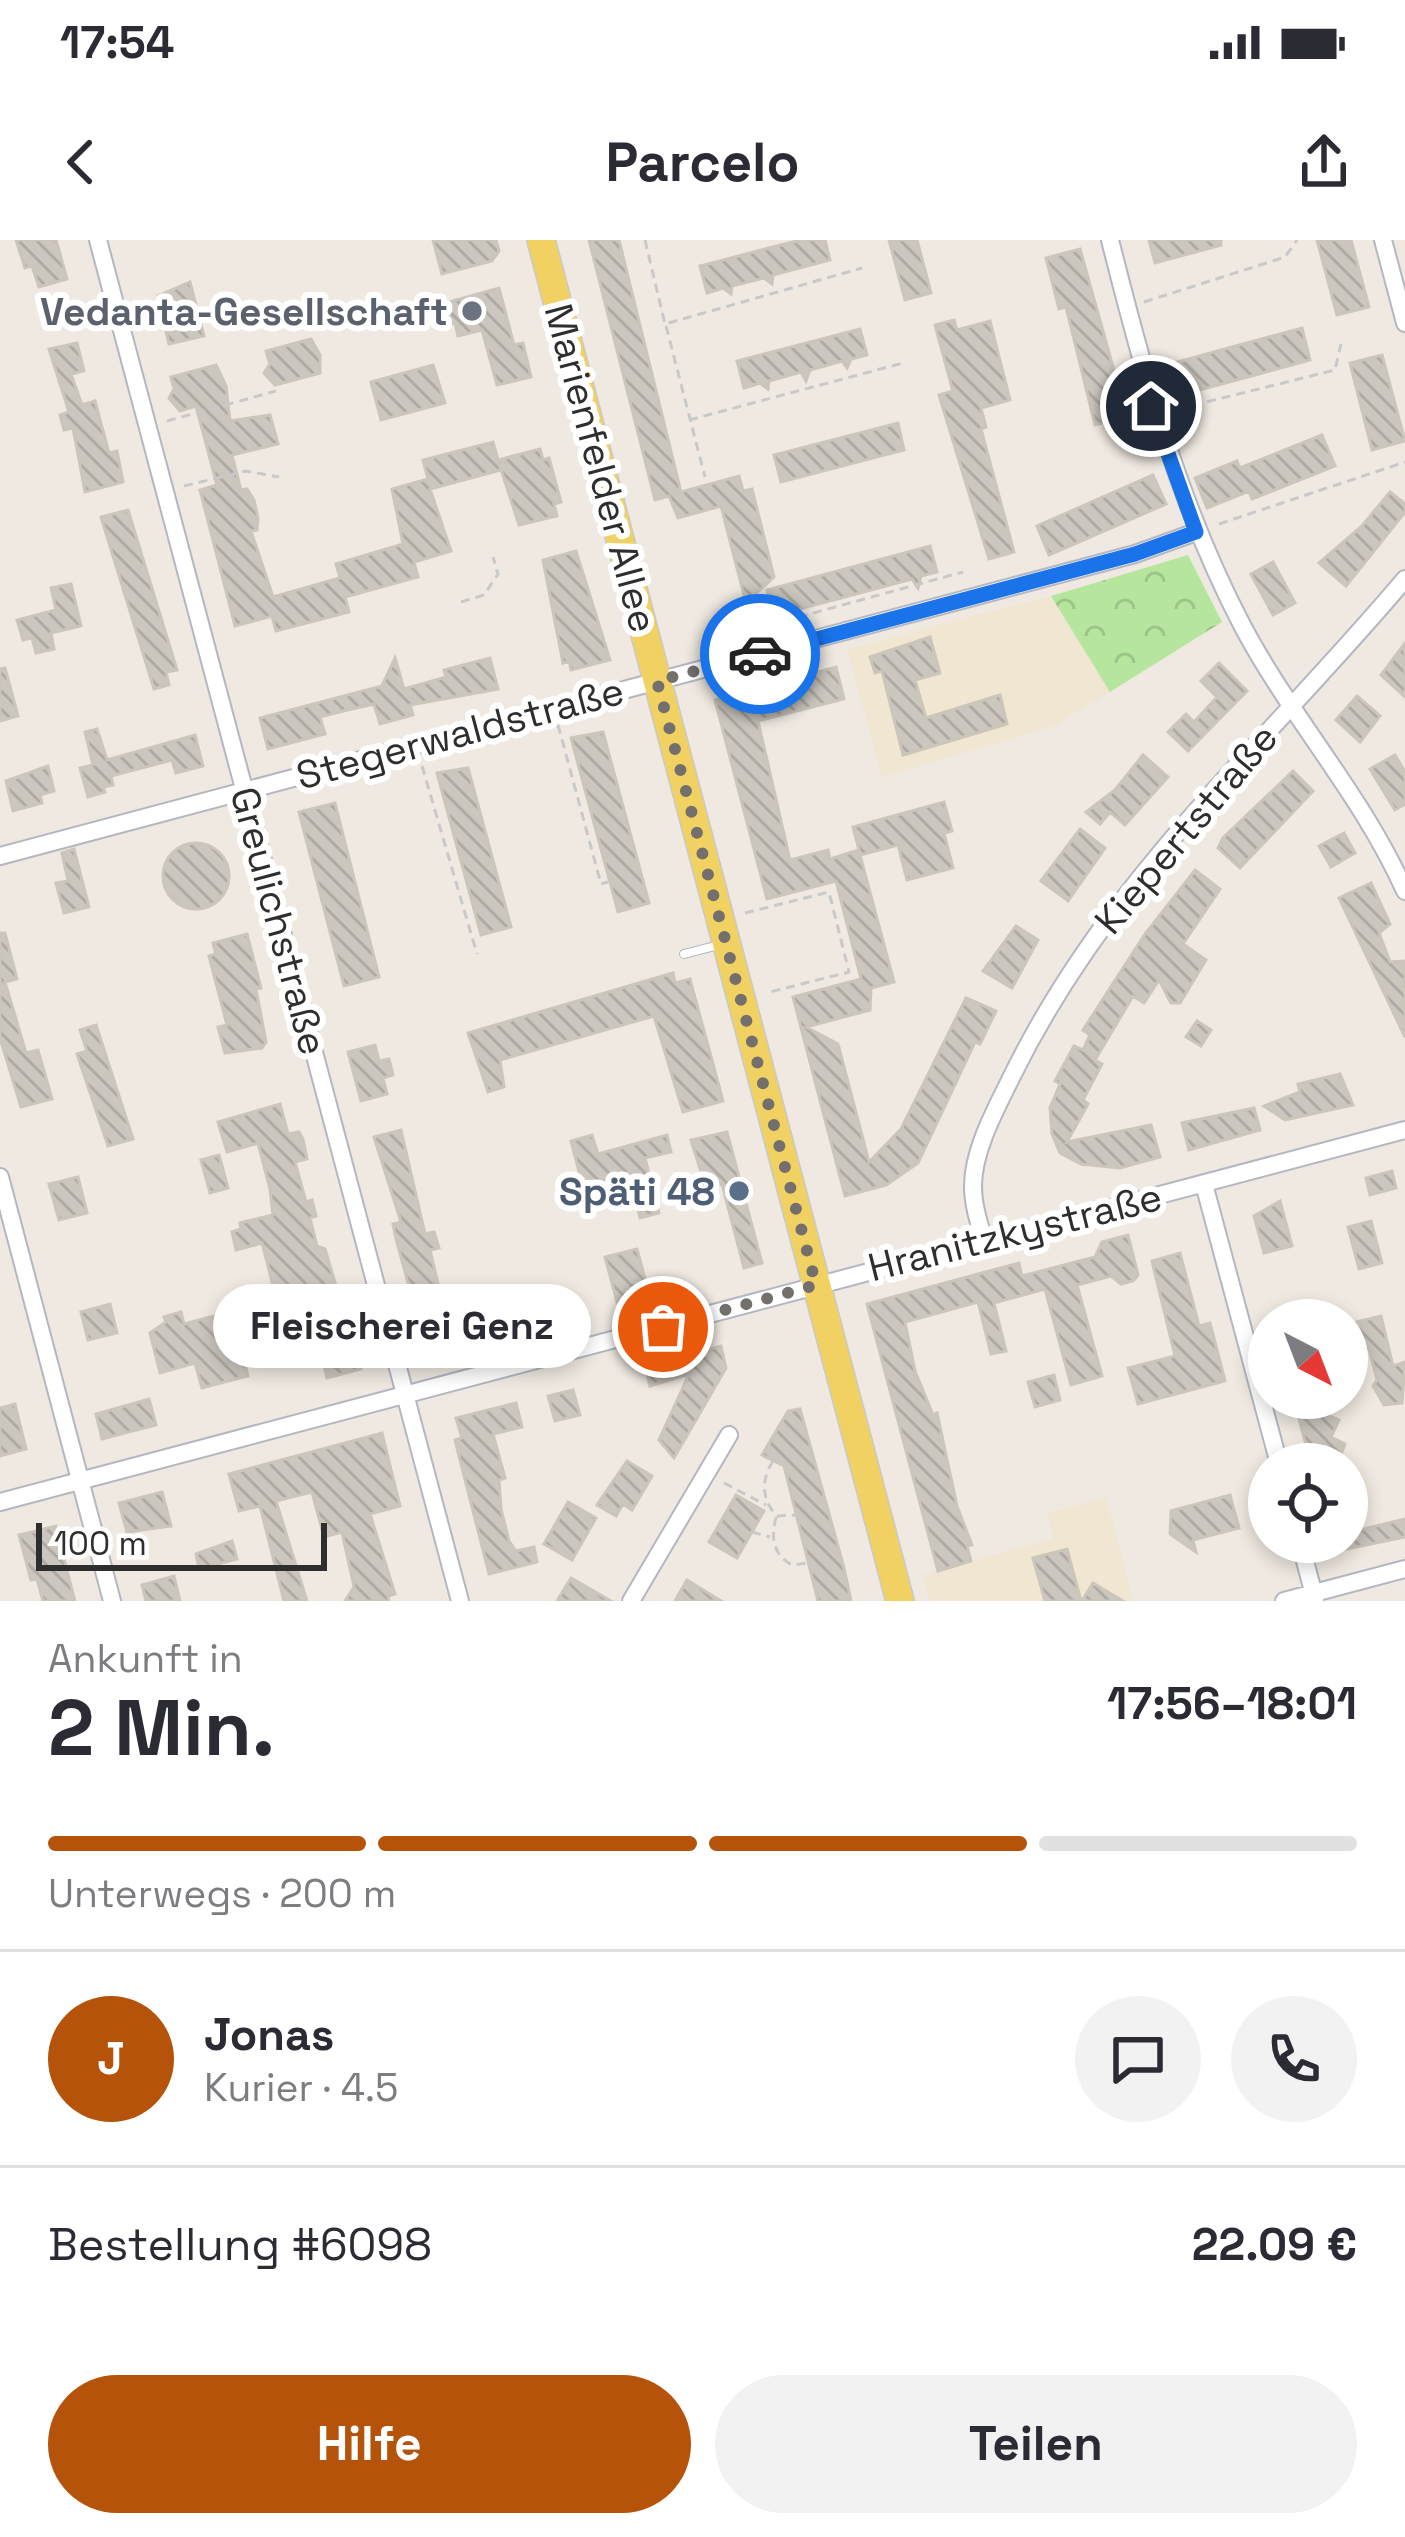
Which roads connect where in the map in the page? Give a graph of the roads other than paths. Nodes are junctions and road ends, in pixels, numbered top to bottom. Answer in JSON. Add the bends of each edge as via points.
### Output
{"nodes":[{"id":1,"x":98,"y":240,"type":"edge"},
{"id":2,"x":541,"y":240,"type":"edge"},
{"id":3,"x":1110,"y":240,"type":"edge"},
{"id":4,"x":1383,"y":240,"type":"edge"},
{"id":5,"x":1405,"y":323,"type":"edge"},
{"id":6,"x":1201,"y":530,"type":"junction"},
{"id":7,"x":1405,"y":578,"type":"edge"},
{"id":8,"x":657,"y":681,"type":"junction"},
{"id":9,"x":1293,"y":704,"type":"junction"},
{"id":10,"x":244,"y":791,"type":"junction"},
{"id":11,"x":0,"y":856,"type":"edge"},
{"id":12,"x":1405,"y":891,"type":"edge"},
{"id":13,"x":726,"y":944,"type":"junction"},
{"id":14,"x":684,"y":954,"type":"dead end"},
{"id":15,"x":1405,"y":1130,"type":"edge"},
{"id":16,"x":0,"y":1178,"type":"edge"},
{"id":17,"x":1204,"y":1184,"type":"junction"},
{"id":18,"x":984,"y":1240,"type":"junction"},
{"id":19,"x":816,"y":1285,"type":"junction"},
{"id":20,"x":403,"y":1394,"type":"junction"},
{"id":21,"x":728,"y":1435,"type":"dead end"},
{"id":22,"x":1273,"y":1443,"type":"edge"},
{"id":23,"x":80,"y":1481,"type":"junction"},
{"id":24,"x":0,"y":1502,"type":"edge"},
{"id":25,"x":1305,"y":1563,"type":"edge"},
{"id":26,"x":1405,"y":1569,"type":"edge"},
{"id":27,"x":1314,"y":1597,"type":"edge"},
{"id":28,"x":112,"y":1601,"type":"edge"},
{"id":29,"x":460,"y":1601,"type":"edge"},
{"id":30,"x":631,"y":1601,"type":"edge"},
{"id":31,"x":900,"y":1601,"type":"edge"},
{"id":32,"x":1284,"y":1601,"type":"edge"}],
"edges":[{"from":1,"to":10,"type":"street","name":"Greulichstraße"},
{"from":2,"to":8,"type":"main road","name":"Marienfelder Allee"},
{"from":3,"to":6,"type":"street","via":[[1151,406]]},
{"from":4,"to":5,"type":"street"},
{"from":6,"to":8,"type":"street","name":"Stegerwaldstraße"},
{"from":6,"to":9,"type":"street","via":[[1246,631]]},
{"from":7,"to":9,"type":"street","name":"Kiepertstraße"},
{"from":8,"to":10,"type":"street","name":"Stegerwaldstraße"},
{"from":8,"to":13,"type":"main road","name":"Marienfelder Allee"},
{"from":9,"to":12,"type":"street","via":[[1363,808]]},
{"from":9,"to":18,"type":"street","name":"Kiepertstraße","via":[[1154,854],[1064,981],[979,1155],[973,1185]]},
{"from":10,"to":11,"type":"street","name":"Stegerwaldstraße"},
{"from":10,"to":20,"type":"street","name":"Greulichstraße"},
{"from":13,"to":14,"type":"lane"},
{"from":13,"to":19,"type":"main road","name":"Marienfelder Allee"},
{"from":15,"to":17,"type":"street","name":"Hranitzkystraße"},
{"from":16,"to":23,"type":"street"},
{"from":17,"to":18,"type":"street","name":"Hranitzkystraße"},
{"from":17,"to":22,"type":"street"},
{"from":18,"to":19,"type":"street","name":"Hranitzkystraße"},
{"from":19,"to":20,"type":"street","name":"Hranitzkystraße"},
{"from":19,"to":31,"type":"main road","name":"Marienfelder Allee"},
{"from":20,"to":23,"type":"street","name":"Hranitzkystraße"},
{"from":20,"to":29,"type":"street","name":"Greulichstraße"},
{"from":21,"to":30,"type":"street"},
{"from":23,"to":24,"type":"street","name":"Hranitzkystraße"},
{"from":23,"to":28,"type":"street"},
{"from":25,"to":27,"type":"street"},
{"from":26,"to":27,"type":"street"},
{"from":27,"to":32,"type":"street"}]}
